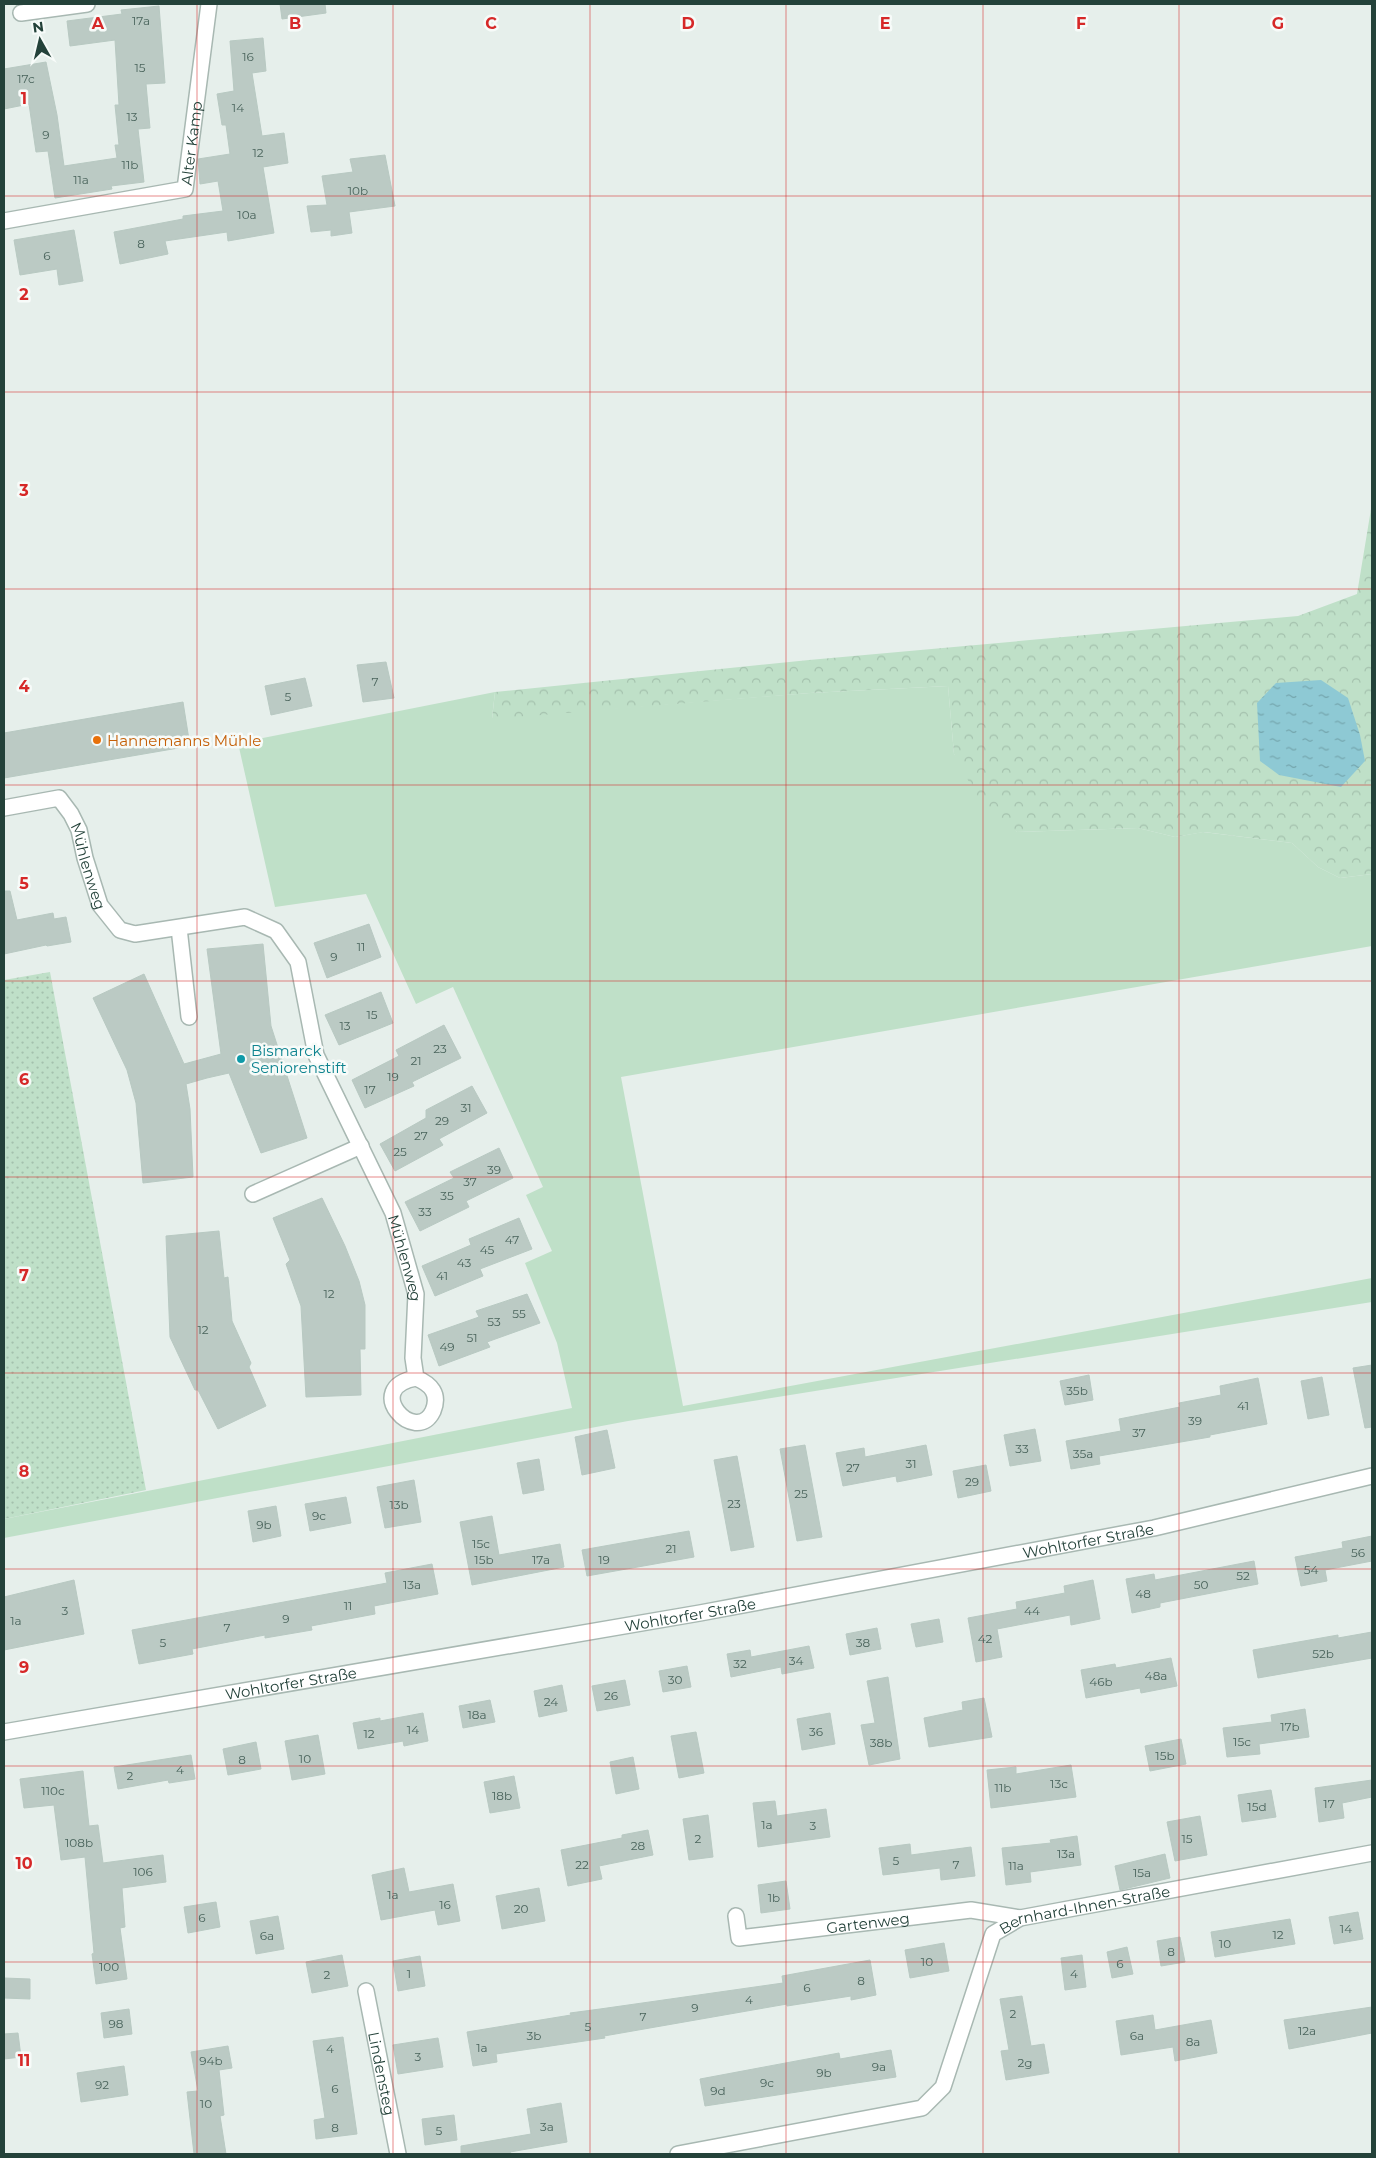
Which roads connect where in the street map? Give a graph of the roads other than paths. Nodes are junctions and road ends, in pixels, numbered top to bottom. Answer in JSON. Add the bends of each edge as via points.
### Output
{"nodes":[{"id":1,"x":87,"y":4,"type":"edge"},
{"id":2,"x":209,"y":4,"type":"edge"},
{"id":3,"x":21,"y":13,"type":"dead end"},
{"id":4,"x":4,"y":221,"type":"edge"},
{"id":5,"x":4,"y":808,"type":"edge"},
{"id":6,"x":179,"y":928,"type":"junction"},
{"id":7,"x":189,"y":1017,"type":"dead end"},
{"id":8,"x":361,"y":1146,"type":"junction"},
{"id":9,"x":253,"y":1194,"type":"dead end"},
{"id":10,"x":416,"y":1378,"type":"dead end"},
{"id":11,"x":1372,"y":1476,"type":"edge"},
{"id":12,"x":4,"y":1732,"type":"edge"},
{"id":13,"x":1372,"y":1854,"type":"edge"},
{"id":14,"x":736,"y":1916,"type":"dead end"},
{"id":15,"x":1020,"y":1918,"type":"junction"},
{"id":16,"x":366,"y":1991,"type":"dead end"},
{"id":17,"x":398,"y":2154,"type":"edge"},
{"id":18,"x":678,"y":2154,"type":"edge"}],
"edges":[{"from":1,"to":3,"type":"street"},
{"from":2,"to":4,"type":"street","name":"Alter Kamp","via":[[185,189]]},
{"from":5,"to":6,"type":"street","name":"Mühlenweg","via":[[59,798],[79,830],[100,905],[120,930],[135,934]]},
{"from":6,"to":7,"type":"street"},
{"from":6,"to":8,"type":"street","name":"Mühlenweg","via":[[246,917],[276,931],[298,962],[316,1055]]},
{"from":8,"to":9,"type":"street"},
{"from":8,"to":10,"type":"street","name":"Mühlenweg","via":[[393,1213],[416,1294],[413,1358]]},
{"from":11,"to":12,"type":"street","name":"Wohltorfer Straße","via":[[1125,1534],[691,1615]]},
{"from":13,"to":15,"type":"street","name":"Bernhard-Ihnen-Straße"},
{"from":14,"to":15,"type":"street","name":"Gartenweg","via":[[739,1938],[971,1910]]},
{"from":15,"to":18,"type":"street","name":"Bernhard-Ihnen-Straße","via":[[993,1934],[943,2087],[922,2108]]},
{"from":16,"to":17,"type":"street","name":"Lindensteg"}]}
